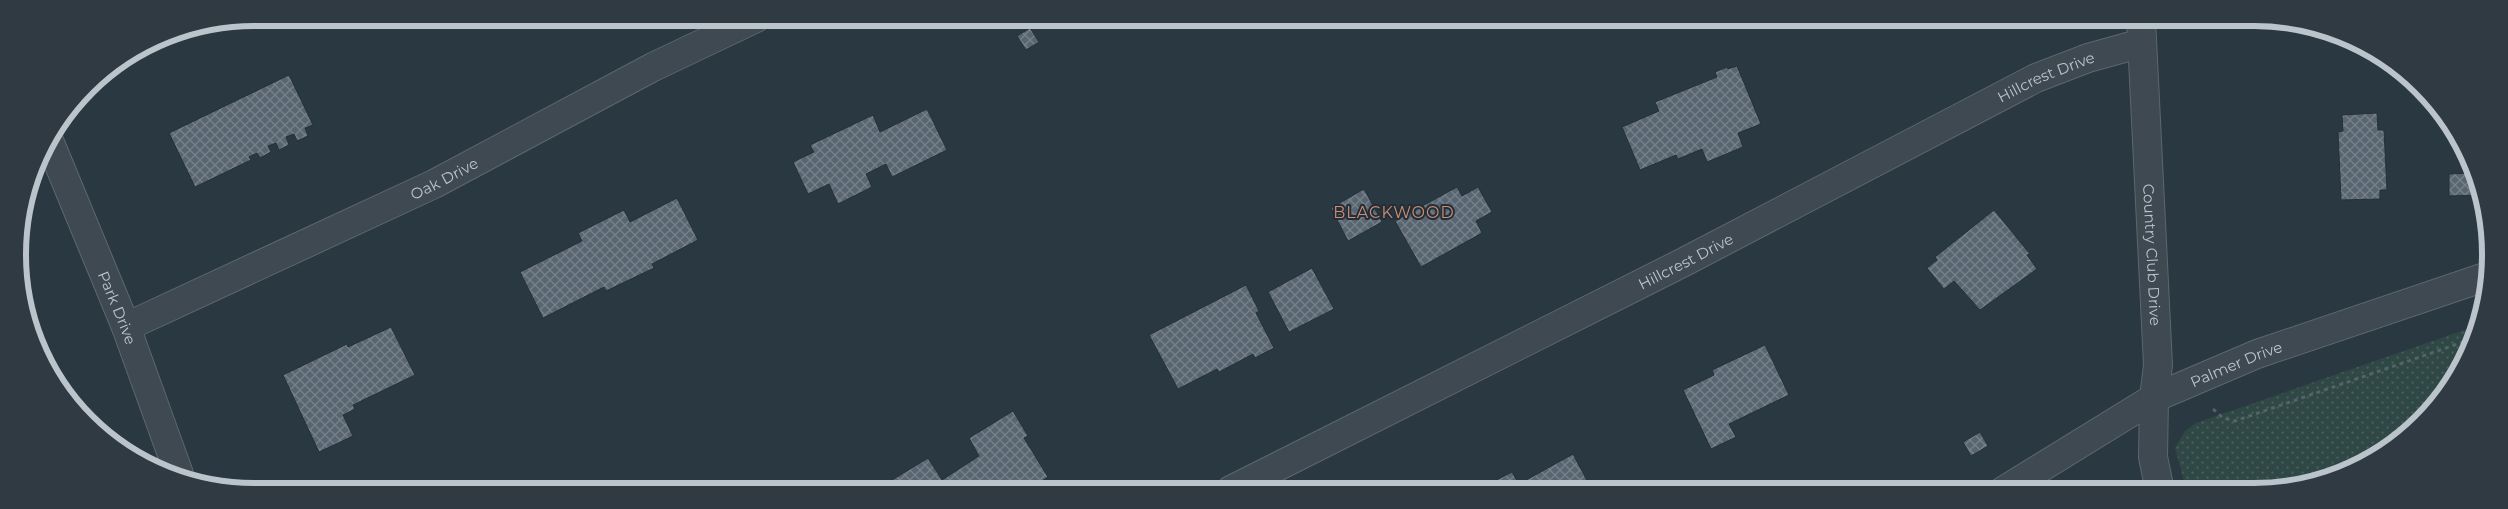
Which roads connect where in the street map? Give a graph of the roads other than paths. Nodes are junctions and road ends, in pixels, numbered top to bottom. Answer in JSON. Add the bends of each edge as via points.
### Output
{"nodes":[{"id":1,"x":740,"y":26,"type":"edge"},
{"id":2,"x":2142,"y":31,"type":"edge"},
{"id":3,"x":52,"y":149,"type":"edge"},
{"id":4,"x":2480,"y":279,"type":"edge"},
{"id":5,"x":126,"y":327,"type":"junction"},
{"id":6,"x":2154,"y":398,"type":"junction"},
{"id":7,"x":177,"y":469,"type":"edge"},
{"id":8,"x":1245,"y":483,"type":"edge"},
{"id":9,"x":2016,"y":483,"type":"edge"},
{"id":10,"x":2158,"y":483,"type":"edge"}],
"edges":[{"from":1,"to":5,"type":"street","name":"Oak Drive","via":[[434,184]]},
{"from":2,"to":6,"type":"street","name":"Country Club Drive","via":[[2158,365]]},
{"from":2,"to":8,"type":"street","name":"Hillcrest Drive","via":[[2088,58],[2036,78],[1684,262]]},
{"from":3,"to":5,"type":"street","name":"Park Drive"},
{"from":4,"to":6,"type":"street","name":"Palmer Drive","via":[[2257,354]]},
{"from":5,"to":7,"type":"street","name":"Park Drive"},
{"from":6,"to":9,"type":"street","name":"Palmer Drive"},
{"from":6,"to":10,"type":"street","name":"Country Club Drive","via":[[2153,456]]}]}
